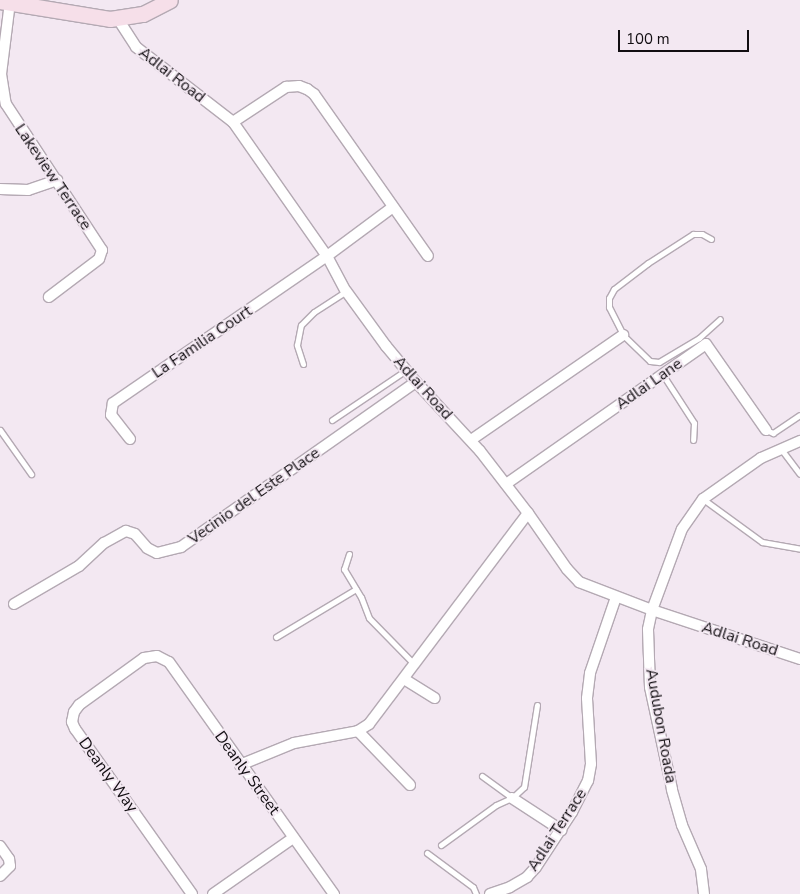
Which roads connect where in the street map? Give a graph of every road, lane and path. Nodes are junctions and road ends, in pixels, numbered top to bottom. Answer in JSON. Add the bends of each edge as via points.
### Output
{"nodes":[{"id":1,"x":170,"y":0,"type":"edge"},
{"id":2,"x":5,"y":2,"type":"edge"},
{"id":3,"x":118,"y":19,"type":"junction"},
{"id":4,"x":233,"y":122,"type":"junction"},
{"id":5,"x":57,"y":180,"type":"junction"},
{"id":6,"x":0,"y":190,"type":"edge"},
{"id":7,"x":393,"y":207,"type":"junction"},
{"id":8,"x":711,"y":239,"type":"dead end"},
{"id":9,"x":327,"y":256,"type":"junction"},
{"id":10,"x":428,"y":256,"type":"dead end"},
{"id":11,"x":346,"y":291,"type":"junction"},
{"id":12,"x":49,"y":297,"type":"dead end"},
{"id":13,"x":720,"y":318,"type":"dead end"},
{"id":14,"x":622,"y":335,"type":"junction"},
{"id":15,"x":303,"y":364,"type":"dead end"},
{"id":16,"x":406,"y":370,"type":"junction"},
{"id":17,"x":662,"y":375,"type":"junction"},
{"id":18,"x":416,"y":382,"type":"junction"},
{"id":19,"x":800,"y":416,"type":"edge"},
{"id":20,"x":332,"y":420,"type":"dead end"},
{"id":21,"x":0,"y":430,"type":"edge"},
{"id":22,"x":766,"y":430,"type":"joint"},
{"id":23,"x":130,"y":439,"type":"dead end"},
{"id":24,"x":471,"y":440,"type":"junction"},
{"id":25,"x":693,"y":440,"type":"dead end"},
{"id":26,"x":800,"y":441,"type":"edge"},
{"id":27,"x":781,"y":449,"type":"junction"},
{"id":28,"x":31,"y":474,"type":"dead end"},
{"id":29,"x":800,"y":474,"type":"edge"},
{"id":30,"x":506,"y":484,"type":"junction"},
{"id":31,"x":703,"y":499,"type":"junction"},
{"id":32,"x":528,"y":513,"type":"junction"},
{"id":33,"x":800,"y":549,"type":"edge"},
{"id":34,"x":349,"y":554,"type":"dead end"},
{"id":35,"x":356,"y":589,"type":"junction"},
{"id":36,"x":616,"y":597,"type":"junction"},
{"id":37,"x":14,"y":604,"type":"dead end"},
{"id":38,"x":652,"y":610,"type":"junction"},
{"id":39,"x":276,"y":637,"type":"dead end"},
{"id":40,"x":156,"y":656,"type":"joint"},
{"id":41,"x":800,"y":659,"type":"edge"},
{"id":42,"x":414,"y":664,"type":"junction"},
{"id":43,"x":404,"y":678,"type":"junction"},
{"id":44,"x":435,"y":698,"type":"dead end"},
{"id":45,"x":537,"y":705,"type":"dead end"},
{"id":46,"x":358,"y":731,"type":"junction"},
{"id":47,"x":240,"y":765,"type":"junction"},
{"id":48,"x":482,"y":776,"type":"dead end"},
{"id":49,"x":410,"y":785,"type":"dead end"},
{"id":50,"x":512,"y":798,"type":"junction"},
{"id":51,"x":561,"y":830,"type":"junction"},
{"id":52,"x":293,"y":838,"type":"junction"},
{"id":53,"x":441,"y":845,"type":"dead end"},
{"id":54,"x":0,"y":846,"type":"edge"},
{"id":55,"x":427,"y":853,"type":"dead end"},
{"id":56,"x":0,"y":876,"type":"edge"},
{"id":57,"x":192,"y":894,"type":"edge"},
{"id":58,"x":213,"y":894,"type":"edge"},
{"id":59,"x":334,"y":894,"type":"edge"},
{"id":60,"x":476,"y":894,"type":"edge"},
{"id":61,"x":490,"y":894,"type":"edge"},
{"id":62,"x":704,"y":894,"type":"edge"}],
"edges":[{"from":1,"to":3,"type":"street","via":[[143,14]]},
{"from":2,"to":3,"type":"street"},
{"from":2,"to":5,"type":"street","name":"Lakeview Terrace","via":[[3,95],[15,121]]},
{"from":3,"to":4,"type":"street","name":"Adlai Road","via":[[136,47]]},
{"from":4,"to":7,"type":"street","via":[[286,87],[307,89],[314,94]]},
{"from":4,"to":9,"type":"street","name":"Adlai Road"},
{"from":5,"to":6,"type":"street","via":[[28,190]]},
{"from":5,"to":12,"type":"street","name":"Lakeview Terrace","via":[[102,250],[99,259]]},
{"from":7,"to":9,"type":"street","name":"La Familia Court"},
{"from":7,"to":10,"type":"street"},
{"from":8,"to":14,"type":"lane","via":[[702,234],[689,236],[614,289],[609,307]]},
{"from":9,"to":11,"type":"street","name":"Adlai Road"},
{"from":9,"to":23,"type":"street","name":"La Familia Court","via":[[113,403],[111,415]]},
{"from":11,"to":15,"type":"lane","via":[[314,312],[301,325],[297,345]]},
{"from":11,"to":16,"type":"street","name":"Adlai Road"},
{"from":13,"to":14,"type":"lane","via":[[699,338],[659,362],[650,361]]},
{"from":14,"to":24,"type":"street"},
{"from":16,"to":18,"type":"street","name":"Adlai Road"},
{"from":16,"to":20,"type":"lane"},
{"from":17,"to":22,"type":"street","name":"Adlai Lane","via":[[706,344]]},
{"from":17,"to":25,"type":"lane","via":[[694,423]]},
{"from":17,"to":30,"type":"street","name":"Adlai Lane"},
{"from":18,"to":24,"type":"street","name":"Adlai Road"},
{"from":18,"to":37,"type":"street","name":"Vecinio del Este Place","via":[[181,547],[157,553],[147,548],[135,534],[126,531],[104,543],[79,566]]},
{"from":19,"to":22,"type":"lane","via":[[773,433]]},
{"from":21,"to":28,"type":"lane"},
{"from":24,"to":30,"type":"street","name":"Adlai Road"},
{"from":26,"to":27,"type":"street","name":"Audubon Roada"},
{"from":27,"to":29,"type":"lane"},
{"from":27,"to":31,"type":"street","name":"Audubon Roada","via":[[761,458]]},
{"from":30,"to":32,"type":"street","name":"Adlai Road"},
{"from":31,"to":33,"type":"lane","via":[[762,542]]},
{"from":31,"to":38,"type":"street","name":"Audubon Roada","via":[[682,529]]},
{"from":32,"to":36,"type":"street","name":"Adlai Road","via":[[579,582]]},
{"from":32,"to":42,"type":"street"},
{"from":34,"to":35,"type":"lane","via":[[344,569]]},
{"from":35,"to":39,"type":"lane"},
{"from":35,"to":42,"type":"lane","via":[[369,618]]},
{"from":36,"to":38,"type":"street","name":"Adlai Road"},
{"from":36,"to":51,"type":"street","name":"Adlai Terrace","via":[[590,674],[587,698],[591,764],[588,781]]},
{"from":38,"to":41,"type":"street","name":"Adlai Road"},
{"from":38,"to":62,"type":"street","name":"Audubon Roada","via":[[648,629],[650,687],[672,789],[682,825],[702,870]]},
{"from":40,"to":47,"type":"street","name":"Deanly Street","via":[[169,662]]},
{"from":40,"to":57,"type":"street","name":"Deanly Way","via":[[144,658],[79,705],[72,722]]},
{"from":42,"to":43,"type":"street"},
{"from":43,"to":44,"type":"street"},
{"from":43,"to":46,"type":"street","via":[[369,724]]},
{"from":45,"to":50,"type":"lane","via":[[524,787]]},
{"from":46,"to":47,"type":"street","via":[[294,743]]},
{"from":46,"to":49,"type":"street"},
{"from":47,"to":52,"type":"street","name":"Deanly Street"},
{"from":48,"to":50,"type":"lane"},
{"from":50,"to":51,"type":"street"},
{"from":50,"to":53,"type":"lane","via":[[496,805]]},
{"from":51,"to":61,"type":"street","name":"Adlai Terrace","via":[[527,877]]},
{"from":52,"to":58,"type":"street"},
{"from":52,"to":59,"type":"street","name":"Deanly Street"},
{"from":54,"to":56,"type":"street","via":[[10,866]]},
{"from":55,"to":60,"type":"lane","via":[[473,887]]}]}
